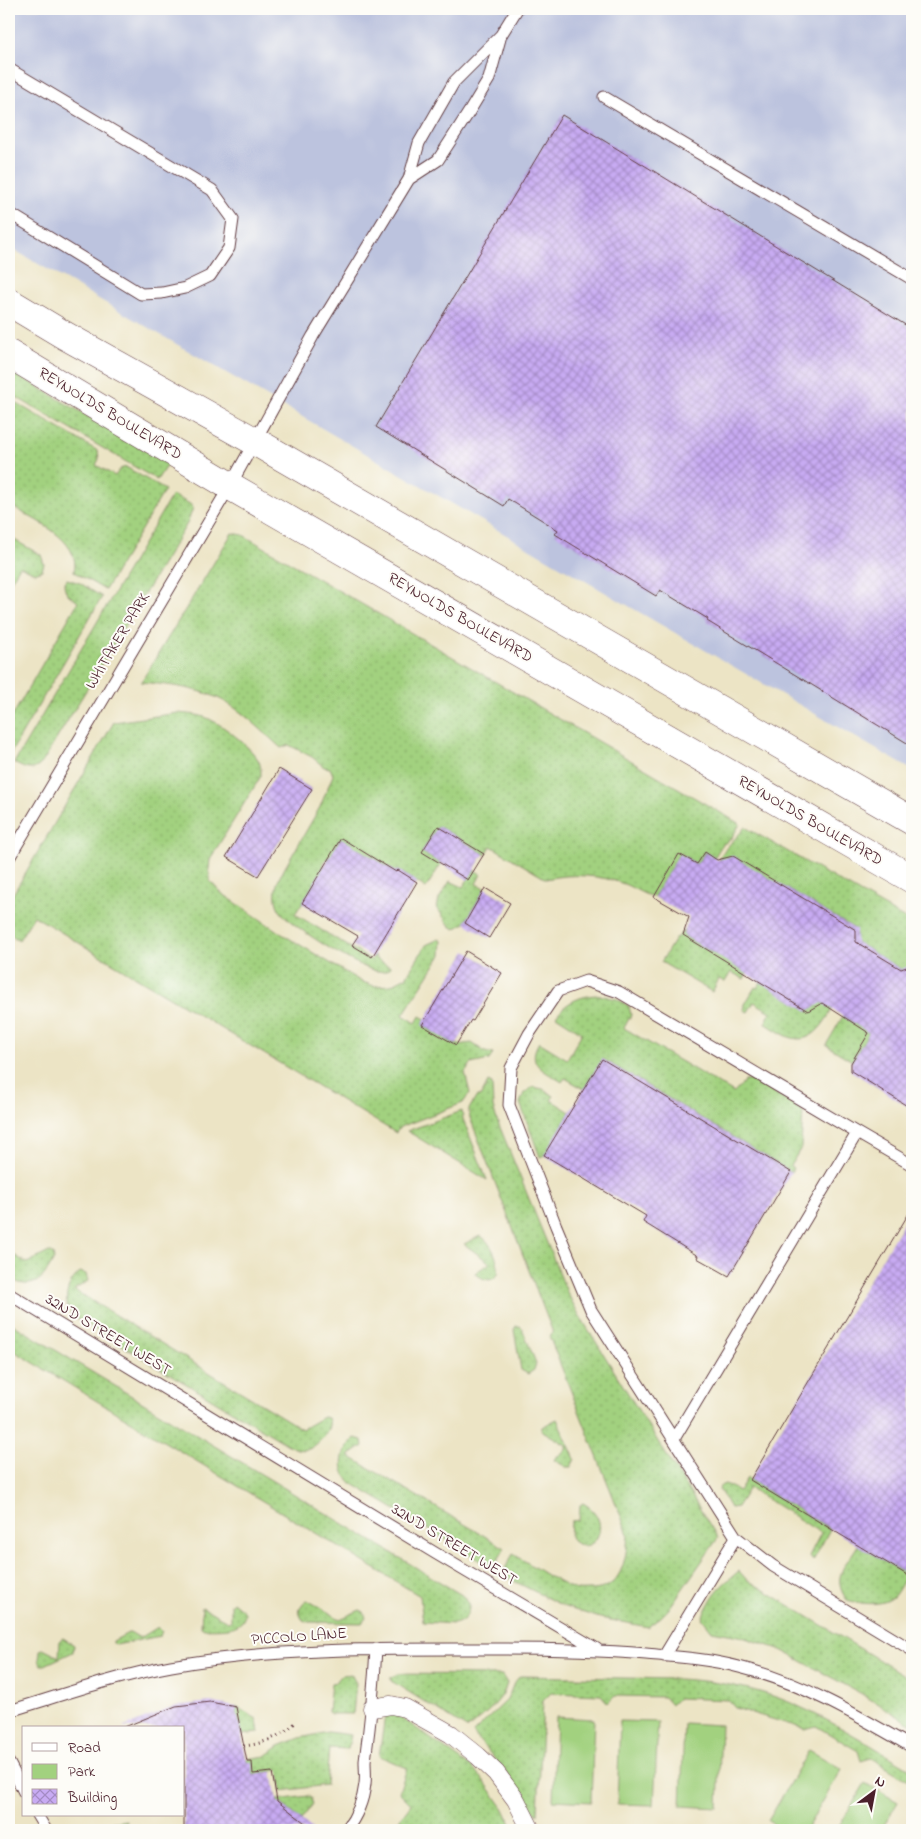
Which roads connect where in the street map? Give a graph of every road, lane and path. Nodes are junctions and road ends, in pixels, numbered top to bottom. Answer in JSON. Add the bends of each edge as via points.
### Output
{"nodes":[{"id":1,"x":517,"y":9,"type":"edge"},
{"id":2,"x":501,"y":35,"type":"junction"},
{"id":3,"x":9,"y":69,"type":"edge"},
{"id":4,"x":604,"y":97,"type":"dead end"},
{"id":5,"x":409,"y":179,"type":"junction"},
{"id":6,"x":9,"y":213,"type":"edge"},
{"id":7,"x":912,"y":279,"type":"edge"},
{"id":8,"x":9,"y":302,"type":"edge"},
{"id":9,"x":9,"y":354,"type":"edge"},
{"id":10,"x":256,"y":442,"type":"junction"},
{"id":11,"x":230,"y":486,"type":"junction"},
{"id":12,"x":912,"y":821,"type":"edge"},
{"id":13,"x":9,"y":858,"type":"edge"},
{"id":14,"x":912,"y":879,"type":"edge"},
{"id":15,"x":857,"y":1132,"type":"junction"},
{"id":16,"x":912,"y":1165,"type":"edge"},
{"id":17,"x":9,"y":1294,"type":"edge"},
{"id":18,"x":674,"y":1439,"type":"junction"},
{"id":19,"x":736,"y":1537,"type":"junction"},
{"id":20,"x":376,"y":1649,"type":"junction"},
{"id":21,"x":598,"y":1650,"type":"junction"},
{"id":22,"x":912,"y":1650,"type":"edge"},
{"id":23,"x":664,"y":1656,"type":"junction"},
{"id":24,"x":372,"y":1708,"type":"junction"},
{"id":25,"x":9,"y":1712,"type":"edge"},
{"id":26,"x":296,"y":1722,"type":"dead end"},
{"id":27,"x":244,"y":1746,"type":"dead end"},
{"id":28,"x":912,"y":1747,"type":"edge"},
{"id":29,"x":9,"y":1763,"type":"edge"},
{"id":30,"x":22,"y":1788,"type":"edge"},
{"id":31,"x":38,"y":1816,"type":"edge"},
{"id":32,"x":46,"y":1830,"type":"edge"},
{"id":33,"x":346,"y":1830,"type":"edge"},
{"id":34,"x":531,"y":1830,"type":"edge"}],
"edges":[{"from":1,"to":2,"type":"lane"},
{"from":2,"to":5,"type":"lane","via":[[454,82],[419,143]]},
{"from":2,"to":5,"type":"lane","via":[[489,79],[469,112],[438,160]]},
{"from":3,"to":6,"type":"lane","via":[[212,190],[233,219],[229,248],[210,276],[185,288],[141,294]]},
{"from":4,"to":7,"type":"lane"},
{"from":5,"to":10,"type":"lane","name":"WHITAKER PARK","via":[[313,336]]},
{"from":8,"to":10,"type":"main road"},
{"from":9,"to":11,"type":"main road","name":"REYNOLDS BOULEVARD"},
{"from":10,"to":11,"type":"lane","name":"WHITAKER PARK"},
{"from":10,"to":12,"type":"main road"},
{"from":11,"to":13,"type":"lane","name":"WHITAKER PARK"},
{"from":11,"to":14,"type":"main road","name":"REYNOLDS BOULEVARD"},
{"from":15,"to":16,"type":"lane"},
{"from":15,"to":18,"type":"lane"},
{"from":15,"to":18,"type":"lane","via":[[619,992],[586,982],[558,991],[529,1034],[511,1068],[509,1105],[591,1310]]},
{"from":17,"to":21,"type":"lane","name":"32ND STREET WEST"},
{"from":18,"to":19,"type":"lane"},
{"from":19,"to":22,"type":"lane","via":[[772,1566]]},
{"from":19,"to":23,"type":"lane"},
{"from":20,"to":21,"type":"lane","name":"PICCOLO LANE"},
{"from":20,"to":24,"type":"lane"},
{"from":20,"to":25,"type":"lane","name":"PICCOLO LANE","via":[[306,1651],[171,1666],[132,1674]]},
{"from":21,"to":23,"type":"lane","name":"32ND STREET WEST"},
{"from":23,"to":28,"type":"lane","name":"32ND STREET WEST","via":[[711,1661],[778,1679],[847,1709]]},
{"from":24,"to":33,"type":"lane","via":[[363,1799]]},
{"from":24,"to":34,"type":"street","via":[[391,1705],[405,1708],[451,1734],[496,1773],[516,1800]]},
{"from":26,"to":27,"type":"path","via":[[287,1731],[259,1745]]},
{"from":29,"to":30,"type":"lane"},
{"from":31,"to":32,"type":"lane"}]}
